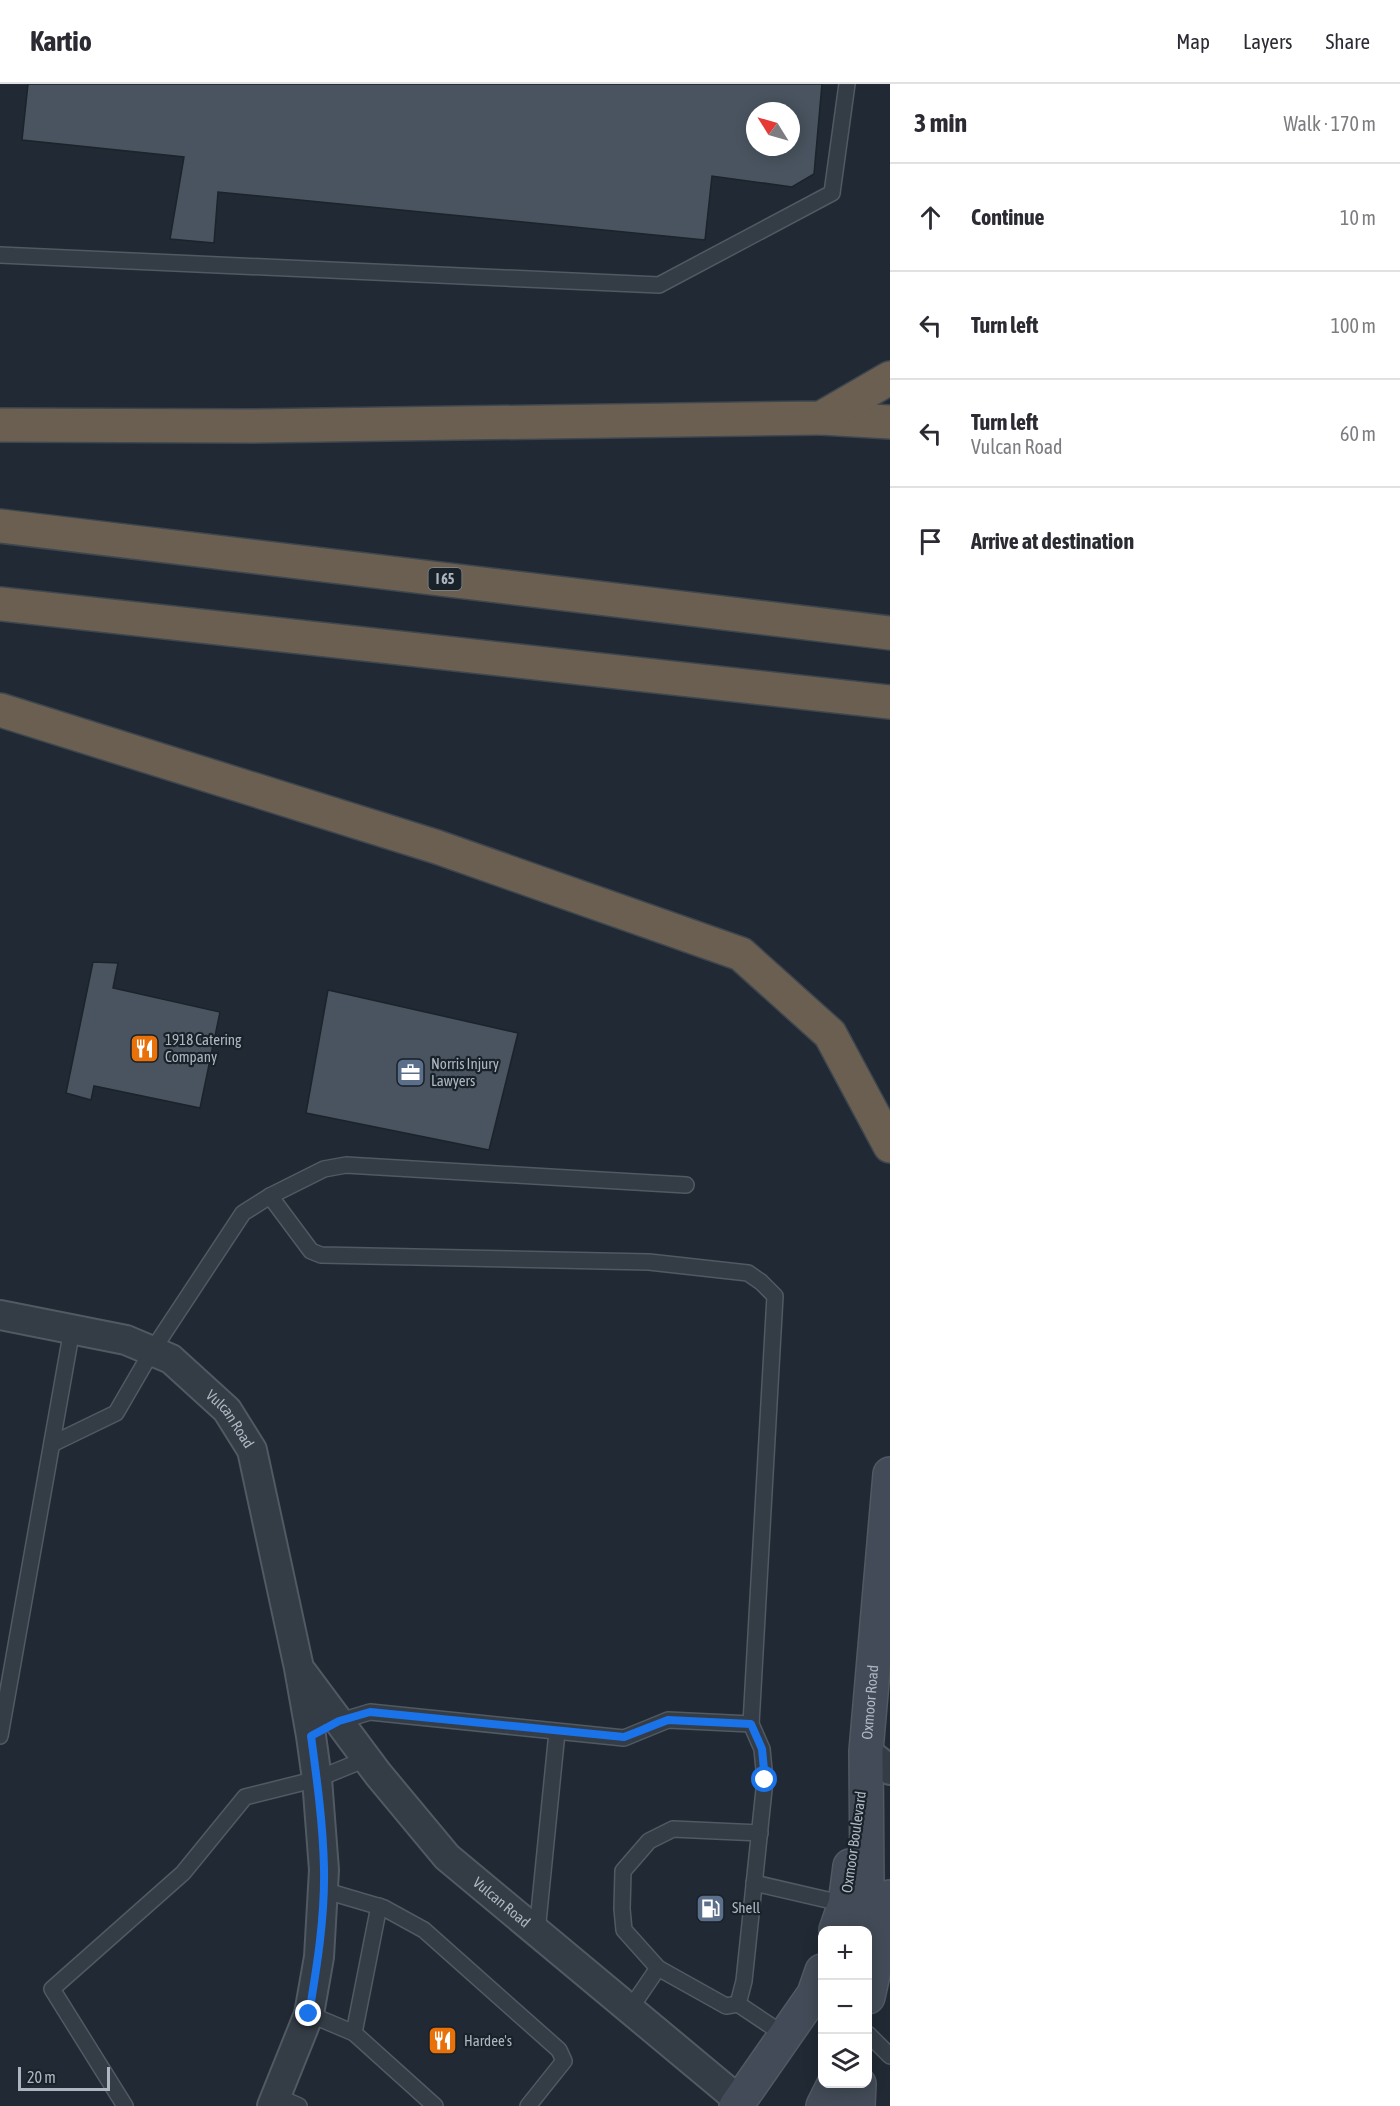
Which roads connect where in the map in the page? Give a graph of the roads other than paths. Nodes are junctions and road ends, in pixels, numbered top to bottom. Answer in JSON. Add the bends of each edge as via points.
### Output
{"nodes":[{"id":1,"x":847,"y":84,"type":"edge"},
{"id":2,"x":0,"y":255,"type":"edge"},
{"id":3,"x":890,"y":378,"type":"edge"},
{"id":4,"x":821,"y":418,"type":"junction"},
{"id":5,"x":890,"y":422,"type":"edge"},
{"id":6,"x":0,"y":425,"type":"edge"},
{"id":7,"x":0,"y":526,"type":"edge"},
{"id":8,"x":0,"y":604,"type":"edge"},
{"id":9,"x":890,"y":633,"type":"edge"},
{"id":10,"x":890,"y":702,"type":"edge"},
{"id":11,"x":0,"y":710,"type":"edge"},
{"id":12,"x":890,"y":1146,"type":"edge"},
{"id":13,"x":686,"y":1185,"type":"dead end"},
{"id":14,"x":270,"y":1196,"type":"junction"},
{"id":15,"x":0,"y":1316,"type":"edge"},
{"id":16,"x":72,"y":1329,"type":"junction"},
{"id":17,"x":152,"y":1351,"type":"junction"},
{"id":18,"x":52,"y":1444,"type":"junction"},
{"id":19,"x":890,"y":1474,"type":"edge"},
{"id":20,"x":299,"y":1668,"type":"junction"},
{"id":21,"x":339,"y":1721,"type":"junction"},
{"id":22,"x":751,"y":1724,"type":"junction"},
{"id":23,"x":557,"y":1731,"type":"junction"},
{"id":24,"x":0,"y":1736,"type":"edge"},
{"id":25,"x":311,"y":1736,"type":"junction"},
{"id":26,"x":366,"y":1759,"type":"junction"},
{"id":27,"x":878,"y":1760,"type":"edge"},
{"id":28,"x":317,"y":1779,"type":"junction"},
{"id":29,"x":760,"y":1833,"type":"junction"},
{"id":30,"x":754,"y":1883,"type":"junction"},
{"id":31,"x":323,"y":1890,"type":"junction"},
{"id":32,"x":890,"y":1899,"type":"edge"},
{"id":33,"x":379,"y":1906,"type":"junction"},
{"id":34,"x":841,"y":1917,"type":"edge"},
{"id":35,"x":865,"y":1926,"type":"edge"},
{"id":36,"x":537,"y":1932,"type":"junction"},
{"id":37,"x":658,"y":1968,"type":"junction"},
{"id":38,"x":819,"y":1980,"type":"edge"},
{"id":39,"x":871,"y":1980,"type":"edge"},
{"id":40,"x":738,"y":2004,"type":"junction"},
{"id":41,"x":630,"y":2009,"type":"junction"},
{"id":42,"x":309,"y":2014,"type":"junction"},
{"id":43,"x":354,"y":2033,"type":"junction"},
{"id":44,"x":786,"y":2036,"type":"junction"},
{"id":45,"x":872,"y":2039,"type":"edge"},
{"id":46,"x":890,"y":2056,"type":"edge"},
{"id":47,"x":832,"y":2088,"type":"edge"},
{"id":48,"x":859,"y":2088,"type":"edge"},
{"id":49,"x":282,"y":2103,"type":"edge"},
{"id":50,"x":739,"y":2104,"type":"edge"},
{"id":51,"x":125,"y":2106,"type":"edge"},
{"id":52,"x":435,"y":2106,"type":"edge"},
{"id":53,"x":528,"y":2106,"type":"edge"},
{"id":54,"x":823,"y":2106,"type":"edge"},
{"id":55,"x":858,"y":2106,"type":"edge"}],
"edges":[{"from":1,"to":2,"type":"lane","via":[[832,193],[659,285]]},
{"from":3,"to":4,"type":"highway"},
{"from":4,"to":5,"type":"highway"},
{"from":4,"to":6,"type":"highway","via":[[250,426]]},
{"from":7,"to":9,"type":"highway","number":"I 65"},
{"from":8,"to":10,"type":"highway"},
{"from":11,"to":12,"type":"highway","via":[[437,847],[741,954],[830,1034]]},
{"from":13,"to":14,"type":"lane","via":[[346,1165],[324,1169]]},
{"from":14,"to":17,"type":"lane","via":[[243,1213],[233,1225]]},
{"from":14,"to":22,"type":"lane","via":[[311,1251],[321,1255],[649,1262],[748,1273],[774,1296]]},
{"from":15,"to":16,"type":"street","name":"Vulcan Road"},
{"from":16,"to":17,"type":"street","name":"Vulcan Road","via":[[126,1340]]},
{"from":16,"to":18,"type":"lane"},
{"from":17,"to":18,"type":"lane","via":[[116,1413]]},
{"from":17,"to":20,"type":"street","name":"Vulcan Road","via":[[171,1359],[227,1410],[252,1450]]},
{"from":18,"to":24,"type":"lane"},
{"from":19,"to":27,"type":"main road","name":"Oxmoor Road"},
{"from":20,"to":21,"type":"street","name":"Vulcan Road"},
{"from":20,"to":25,"type":"street","name":"Vulcan Road"},
{"from":21,"to":23,"type":"lane","via":[[370,1712]]},
{"from":21,"to":25,"type":"lane"},
{"from":21,"to":26,"type":"street","name":"Vulcan Road"},
{"from":22,"to":23,"type":"lane","via":[[668,1720],[624,1737]]},
{"from":22,"to":29,"type":"lane","via":[[762,1749],[765,1780]]},
{"from":23,"to":36,"type":"lane"},
{"from":25,"to":28,"type":"street","name":"Vulcan Road"},
{"from":26,"to":28,"type":"lane"},
{"from":26,"to":36,"type":"street","name":"Vulcan Road","via":[[447,1857]]},
{"from":27,"to":34,"type":"main road","name":"Oxmoor Boulevard"},
{"from":27,"to":35,"type":"main road","name":"Oxmoor Road"},
{"from":28,"to":31,"type":"street","name":"Vulcan Road"},
{"from":28,"to":51,"type":"lane","via":[[245,1797],[183,1873],[52,1989]]},
{"from":29,"to":30,"type":"lane"},
{"from":29,"to":37,"type":"lane","via":[[673,1829],[649,1841],[623,1871],[624,1930]]},
{"from":30,"to":34,"type":"lane"},
{"from":30,"to":40,"type":"lane"},
{"from":31,"to":33,"type":"lane"},
{"from":31,"to":42,"type":"street","name":"Vulcan Road","via":[[319,1957]]},
{"from":32,"to":39,"type":"main road"},
{"from":33,"to":43,"type":"lane"},
{"from":33,"to":53,"type":"lane","via":[[424,1930],[559,2050],[564,2061]]},
{"from":36,"to":41,"type":"street","name":"Vulcan Road"},
{"from":37,"to":40,"type":"lane","via":[[726,2006]]},
{"from":37,"to":41,"type":"lane"},
{"from":38,"to":44,"type":"main road"},
{"from":40,"to":44,"type":"lane"},
{"from":41,"to":50,"type":"street","name":"Vulcan Road"},
{"from":42,"to":43,"type":"lane"},
{"from":42,"to":49,"type":"street","name":"Vulcan Road"},
{"from":43,"to":52,"type":"lane"},
{"from":44,"to":50,"type":"main road"},
{"from":45,"to":46,"type":"lane"},
{"from":47,"to":54,"type":"main road"},
{"from":48,"to":55,"type":"main road"}]}
